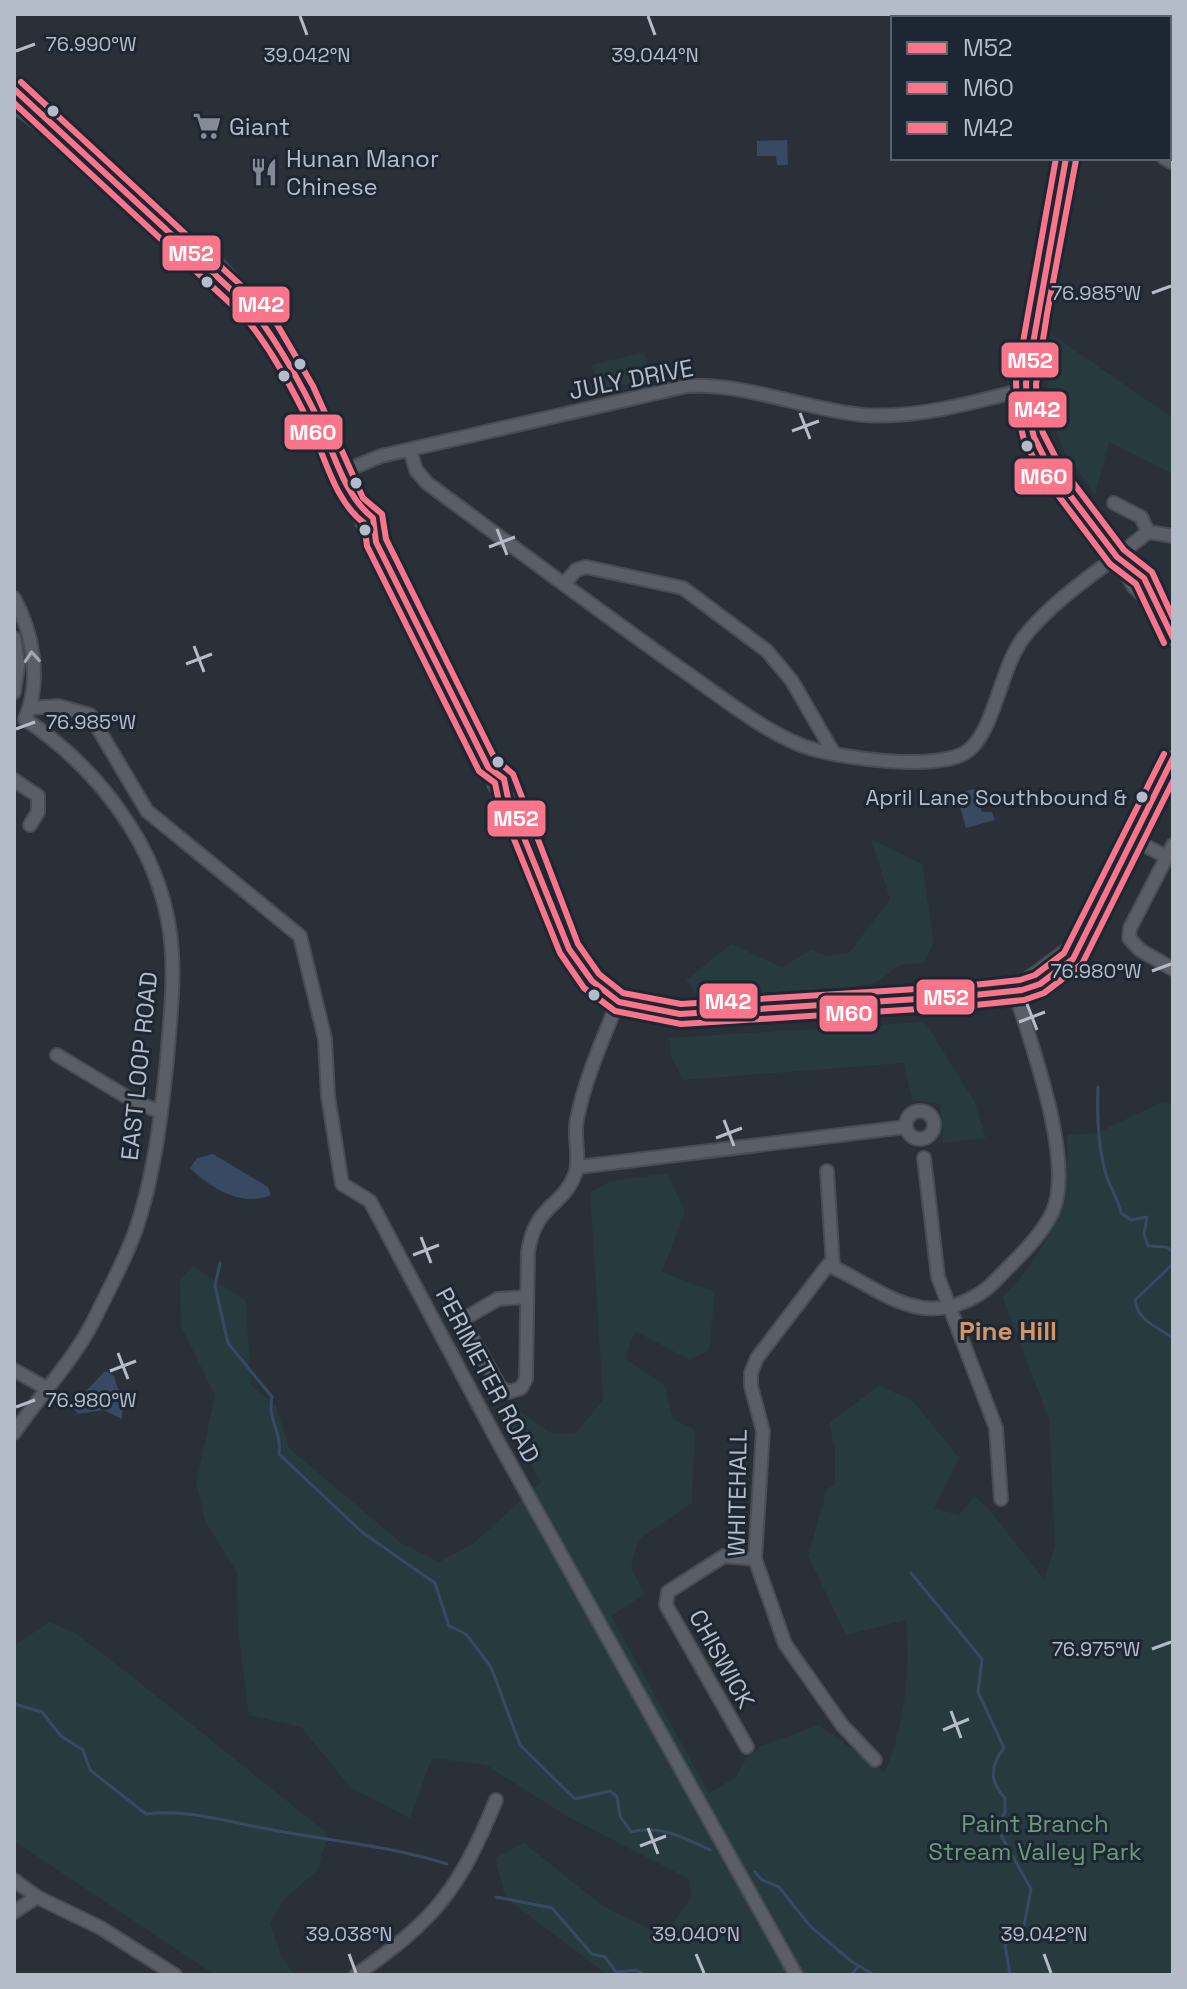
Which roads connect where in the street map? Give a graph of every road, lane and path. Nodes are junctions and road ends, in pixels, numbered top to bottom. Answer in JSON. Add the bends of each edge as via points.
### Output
{"nodes":[{"id":1,"x":14,"y":89,"type":"edge"},
{"id":2,"x":14,"y":105,"type":"edge"},
{"id":3,"x":78,"y":152,"type":"junction"},
{"id":4,"x":1066,"y":160,"type":"edge"},
{"id":5,"x":1026,"y":389,"type":"junction"},
{"id":6,"x":410,"y":450,"type":"junction"},
{"id":7,"x":342,"y":472,"type":"junction"},
{"id":8,"x":1114,"y":503,"type":"dead end"},
{"id":9,"x":1148,"y":532,"type":"junction"},
{"id":10,"x":1173,"y":536,"type":"edge"},
{"id":11,"x":1117,"y":557,"type":"junction"},
{"id":12,"x":564,"y":584,"type":"junction"},
{"id":13,"x":14,"y":598,"type":"edge"},
{"id":14,"x":14,"y":638,"type":"edge"},
{"id":15,"x":1173,"y":638,"type":"edge"},
{"id":16,"x":14,"y":692,"type":"edge"},
{"id":17,"x":27,"y":713,"type":"junction"},
{"id":18,"x":833,"y":752,"type":"junction"},
{"id":19,"x":1173,"y":758,"type":"edge"},
{"id":20,"x":1173,"y":774,"type":"edge"},
{"id":21,"x":14,"y":780,"type":"edge"},
{"id":22,"x":1159,"y":787,"type":"junction"},
{"id":23,"x":30,"y":825,"type":"dead end"},
{"id":24,"x":1134,"y":840,"type":"junction"},
{"id":25,"x":1170,"y":851,"type":"edge"},
{"id":26,"x":1173,"y":969,"type":"edge"},
{"id":27,"x":1014,"y":989,"type":"junction"},
{"id":28,"x":618,"y":1001,"type":"junction"},
{"id":29,"x":57,"y":1055,"type":"dead end"},
{"id":30,"x":161,"y":1112,"type":"junction"},
{"id":31,"x":906,"y":1127,"type":"dead end"},
{"id":32,"x":924,"y":1158,"type":"dead end"},
{"id":33,"x":578,"y":1167,"type":"junction"},
{"id":34,"x":827,"y":1171,"type":"dead end"},
{"id":35,"x":830,"y":1266,"type":"junction"},
{"id":36,"x":526,"y":1297,"type":"junction"},
{"id":37,"x":949,"y":1308,"type":"junction"},
{"id":38,"x":14,"y":1370,"type":"edge"},
{"id":39,"x":46,"y":1388,"type":"junction"},
{"id":40,"x":14,"y":1433,"type":"edge"},
{"id":41,"x":1001,"y":1499,"type":"dead end"},
{"id":42,"x":755,"y":1559,"type":"junction"},
{"id":43,"x":747,"y":1747,"type":"dead end"},
{"id":44,"x":875,"y":1760,"type":"dead end"},
{"id":45,"x":496,"y":1800,"type":"dead end"},
{"id":46,"x":14,"y":1880,"type":"edge"},
{"id":47,"x":37,"y":1897,"type":"junction"},
{"id":48,"x":14,"y":1912,"type":"edge"},
{"id":49,"x":175,"y":1975,"type":"edge"},
{"id":50,"x":356,"y":1975,"type":"edge"},
{"id":51,"x":796,"y":1975,"type":"edge"}],
"edges":[{"from":1,"to":3,"type":"street"},
{"from":2,"to":3,"type":"street"},
{"from":3,"to":7,"type":"street","via":[[248,302],[277,342]]},
{"from":4,"to":5,"type":"street"},
{"from":5,"to":6,"type":"street","name":"JULY DRIVE","via":[[901,414],[864,415],[718,385],[687,386]]},
{"from":5,"to":11,"type":"street","via":[[1034,437],[1050,469]]},
{"from":6,"to":7,"type":"street","name":"JULY DRIVE"},
{"from":6,"to":12,"type":"street","via":[[427,483]]},
{"from":7,"to":28,"type":"street","via":[[355,504],[373,518],[376,542],[488,767],[506,780],[508,798],[569,949],[592,981]]},
{"from":8,"to":9,"type":"street","via":[[1141,517]]},
{"from":9,"to":10,"type":"street"},
{"from":9,"to":11,"type":"street"},
{"from":11,"to":15,"type":"street","via":[[1144,578]]},
{"from":11,"to":18,"type":"street","via":[[1023,638],[1000,680],[982,738],[967,753],[926,762]]},
{"from":12,"to":18,"type":"street","via":[[740,710],[803,746]]},
{"from":12,"to":18,"type":"street","via":[[586,567],[683,588],[773,657]]},
{"from":17,"to":13,"type":"street","one_way":true,"via":[[33,656]]},
{"from":14,"to":16,"type":"street"},
{"from":17,"to":30,"type":"street","name":"EAST LOOP ROAD","via":[[124,817],[157,879],[170,931],[173,978]]},
{"from":17,"to":51,"type":"street","name":"PERIMETER ROAD","via":[[58,706],[90,715],[147,811],[300,936],[325,1039],[342,1184],[370,1201]]},
{"from":19,"to":22,"type":"street"},
{"from":20,"to":22,"type":"street"},
{"from":21,"to":23,"type":"street","via":[[38,796],[38,812]]},
{"from":22,"to":24,"type":"street"},
{"from":24,"to":25,"type":"street"},
{"from":24,"to":27,"type":"street","via":[[1073,959],[1040,984]]},
{"from":25,"to":26,"type":"street","via":[[1129,938]]},
{"from":27,"to":28,"type":"street","via":[[680,1014]]},
{"from":27,"to":37,"type":"street","via":[[1052,1115],[1059,1177],[1054,1209],[986,1291]]},
{"from":28,"to":33,"type":"street","via":[[577,1117]]},
{"from":29,"to":30,"type":"street"},
{"from":30,"to":39,"type":"street","name":"EAST LOOP ROAD","via":[[135,1231],[93,1323]]},
{"from":31,"to":33,"type":"street"},
{"from":32,"to":37,"type":"street","via":[[938,1277]]},
{"from":33,"to":36,"type":"street","via":[[570,1186],[546,1207],[532,1231]]},
{"from":34,"to":35,"type":"street"},
{"from":35,"to":37,"type":"street","via":[[910,1305]]},
{"from":35,"to":42,"type":"street","name":"WHITEHALL","via":[[757,1358],[751,1373],[763,1431]]},
{"from":36,"to":36,"type":"street","via":[[526,1379],[521,1388],[508,1392],[500,1387],[462,1320],[498,1299]]},
{"from":37,"to":41,"type":"street","via":[[996,1428]]},
{"from":38,"to":39,"type":"street"},
{"from":39,"to":40,"type":"street","name":"EAST LOOP ROAD"},
{"from":42,"to":43,"type":"street","name":"CHISWICK","via":[[724,1556],[668,1592],[666,1605]]},
{"from":42,"to":44,"type":"street","name":"WHITEHALL","via":[[785,1644],[842,1725]]},
{"from":45,"to":50,"type":"street","via":[[474,1853],[444,1902],[407,1939]]},
{"from":46,"to":47,"type":"street"},
{"from":47,"to":48,"type":"street"},
{"from":47,"to":49,"type":"street","via":[[101,1928]]}]}
